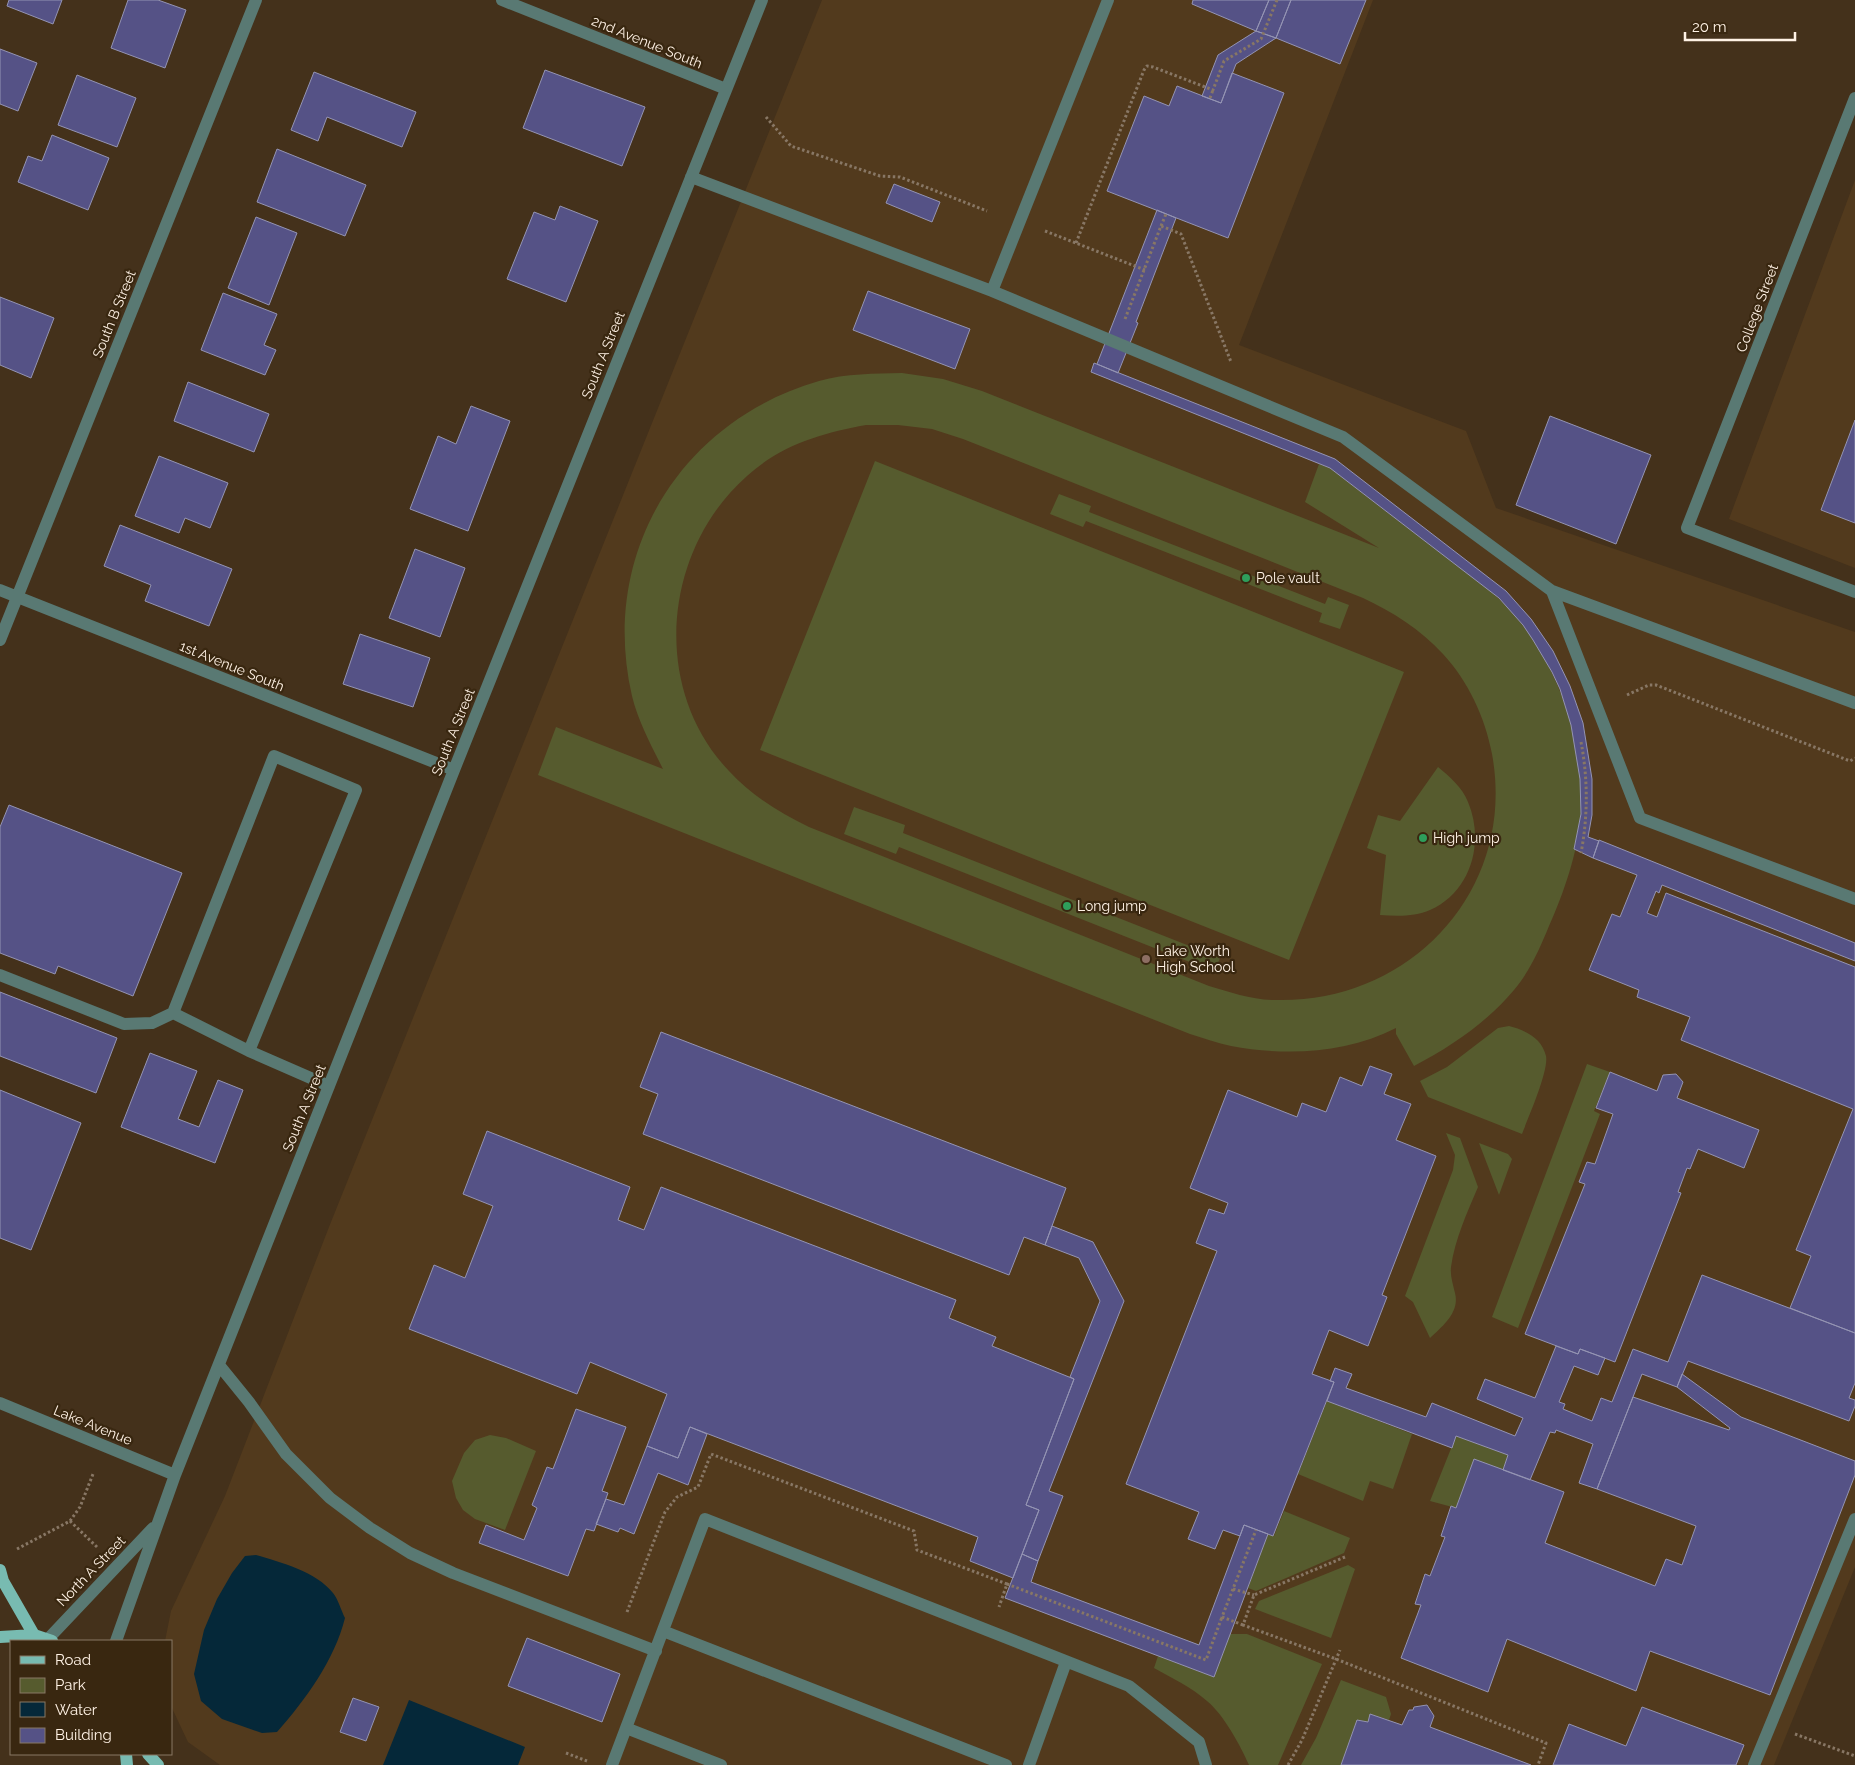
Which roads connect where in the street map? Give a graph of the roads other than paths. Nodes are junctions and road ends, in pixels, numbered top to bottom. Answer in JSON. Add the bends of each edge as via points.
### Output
{"nodes":[{"id":1,"x":256,"y":0,"type":"edge"},
{"id":2,"x":502,"y":0,"type":"edge"},
{"id":3,"x":762,"y":0,"type":"edge"},
{"id":4,"x":1108,"y":0,"type":"edge"},
{"id":5,"x":726,"y":89,"type":"junction"},
{"id":6,"x":1855,"y":98,"type":"edge"},
{"id":7,"x":691,"y":176,"type":"junction"},
{"id":8,"x":992,"y":291,"type":"junction"},
{"id":9,"x":0,"y":590,"type":"edge"},
{"id":10,"x":1552,"y":591,"type":"junction"},
{"id":11,"x":1855,"y":592,"type":"edge"},
{"id":12,"x":17,"y":596,"type":"junction"},
{"id":13,"x":0,"y":640,"type":"edge"},
{"id":14,"x":1855,"y":703,"type":"edge"},
{"id":15,"x":454,"y":770,"type":"junction"},
{"id":16,"x":1855,"y":899,"type":"edge"},
{"id":17,"x":0,"y":975,"type":"edge"},
{"id":18,"x":173,"y":1014,"type":"junction"},
{"id":19,"x":249,"y":1051,"type":"junction"},
{"id":20,"x":329,"y":1086,"type":"junction"},
{"id":21,"x":219,"y":1365,"type":"junction"},
{"id":22,"x":0,"y":1403,"type":"edge"},
{"id":23,"x":175,"y":1475,"type":"junction"},
{"id":24,"x":1855,"y":1519,"type":"edge"},
{"id":25,"x":157,"y":1524,"type":"junction"},
{"id":26,"x":0,"y":1570,"type":"edge"},
{"id":27,"x":663,"y":1631,"type":"junction"},
{"id":28,"x":34,"y":1635,"type":"junction"},
{"id":29,"x":0,"y":1637,"type":"edge"},
{"id":30,"x":50,"y":1640,"type":"edge"},
{"id":31,"x":116,"y":1640,"type":"edge"},
{"id":32,"x":656,"y":1651,"type":"junction"},
{"id":33,"x":1066,"y":1662,"type":"junction"},
{"id":34,"x":626,"y":1728,"type":"junction"},
{"id":35,"x":149,"y":1755,"type":"edge"},
{"id":36,"x":158,"y":1765,"type":"edge"},
{"id":37,"x":612,"y":1765,"type":"edge"},
{"id":38,"x":721,"y":1765,"type":"edge"},
{"id":39,"x":1006,"y":1765,"type":"edge"},
{"id":40,"x":1028,"y":1765,"type":"edge"},
{"id":41,"x":1206,"y":1765,"type":"edge"},
{"id":42,"x":1754,"y":1765,"type":"edge"}],
"edges":[{"from":1,"to":12,"type":"street","name":"South B Street"},
{"from":2,"to":5,"type":"street","name":"2nd Avenue South"},
{"from":3,"to":5,"type":"street","name":"South A Street"},
{"from":4,"to":8,"type":"street"},
{"from":5,"to":7,"type":"street","name":"South A Street"},
{"from":6,"to":11,"type":"street","name":"College Street","via":[[1687,528]]},
{"from":7,"to":8,"type":"street"},
{"from":7,"to":15,"type":"street","name":"South A Street"},
{"from":8,"to":10,"type":"street","via":[[1343,437]]},
{"from":9,"to":12,"type":"street","name":"1st Avenue South"},
{"from":10,"to":14,"type":"street"},
{"from":10,"to":16,"type":"street","via":[[1640,818]]},
{"from":12,"to":13,"type":"street","name":"South B Street"},
{"from":12,"to":15,"type":"street","name":"1st Avenue South"},
{"from":15,"to":20,"type":"street","name":"South A Street"},
{"from":17,"to":18,"type":"street","via":[[124,1024],[152,1022]]},
{"from":18,"to":19,"type":"street"},
{"from":18,"to":19,"type":"street","via":[[274,756],[356,790]]},
{"from":19,"to":20,"type":"street"},
{"from":20,"to":21,"type":"street","name":"South A Street"},
{"from":21,"to":23,"type":"street","name":"South A Street"},
{"from":21,"to":32,"type":"street","via":[[286,1454],[330,1498],[370,1528],[410,1553],[453,1573]]},
{"from":22,"to":23,"type":"street","name":"Lake Avenue"},
{"from":23,"to":25,"type":"street","name":"North A Street"},
{"from":24,"to":42,"type":"street"},
{"from":25,"to":30,"type":"street","name":"North A Street"},
{"from":25,"to":31,"type":"street","name":"North A Street"},
{"from":26,"to":28,"type":"main road"},
{"from":27,"to":32,"type":"street"},
{"from":27,"to":33,"type":"street","via":[[705,1519]]},
{"from":27,"to":39,"type":"street"},
{"from":28,"to":29,"type":"main road"},
{"from":28,"to":30,"type":"main road"},
{"from":32,"to":34,"type":"street"},
{"from":33,"to":40,"type":"street"},
{"from":33,"to":41,"type":"street","via":[[1129,1686],[1199,1742]]},
{"from":34,"to":37,"type":"street"},
{"from":34,"to":38,"type":"street"},
{"from":35,"to":36,"type":"main road"}]}
